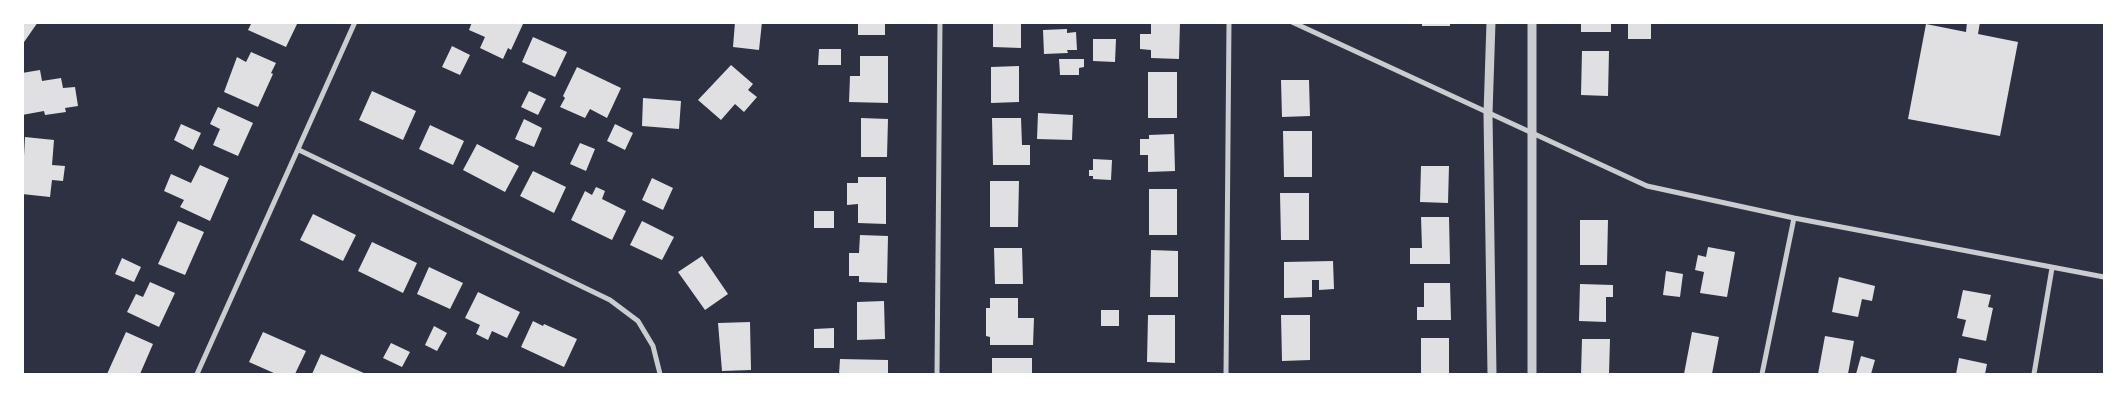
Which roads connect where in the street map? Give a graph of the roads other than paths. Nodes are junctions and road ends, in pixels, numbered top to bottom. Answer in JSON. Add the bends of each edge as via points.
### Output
{"nodes":[{"id":1,"x":355,"y":22,"type":"edge"},
{"id":2,"x":940,"y":22,"type":"edge"},
{"id":3,"x":1229,"y":22,"type":"edge"},
{"id":4,"x":1292,"y":22,"type":"edge"},
{"id":5,"x":1491,"y":22,"type":"edge"},
{"id":6,"x":1532,"y":22,"type":"edge"},
{"id":7,"x":1488,"y":114,"type":"junction"},
{"id":8,"x":1531,"y":133,"type":"junction"},
{"id":9,"x":299,"y":150,"type":"junction"},
{"id":10,"x":1794,"y":218,"type":"junction"},
{"id":11,"x":2052,"y":268,"type":"junction"},
{"id":12,"x":2104,"y":277,"type":"edge"},
{"id":13,"x":196,"y":374,"type":"edge"},
{"id":14,"x":660,"y":374,"type":"edge"},
{"id":15,"x":937,"y":374,"type":"edge"},
{"id":16,"x":1226,"y":374,"type":"edge"},
{"id":17,"x":1492,"y":374,"type":"edge"},
{"id":18,"x":1532,"y":374,"type":"edge"},
{"id":19,"x":1762,"y":374,"type":"edge"},
{"id":20,"x":2034,"y":374,"type":"edge"}],
"edges":[{"from":1,"to":9,"type":"street"},
{"from":2,"to":15,"type":"street"},
{"from":3,"to":16,"type":"street"},
{"from":4,"to":7,"type":"street"},
{"from":5,"to":7,"type":"street"},
{"from":6,"to":8,"type":"street"},
{"from":7,"to":8,"type":"street"},
{"from":7,"to":17,"type":"street"},
{"from":8,"to":10,"type":"street","via":[[1648,186]]},
{"from":8,"to":18,"type":"street"},
{"from":9,"to":13,"type":"street"},
{"from":9,"to":14,"type":"street","via":[[610,300],[638,321],[653,346]]},
{"from":10,"to":11,"type":"street"},
{"from":10,"to":19,"type":"street"},
{"from":11,"to":12,"type":"street"},
{"from":11,"to":20,"type":"street"}]}
